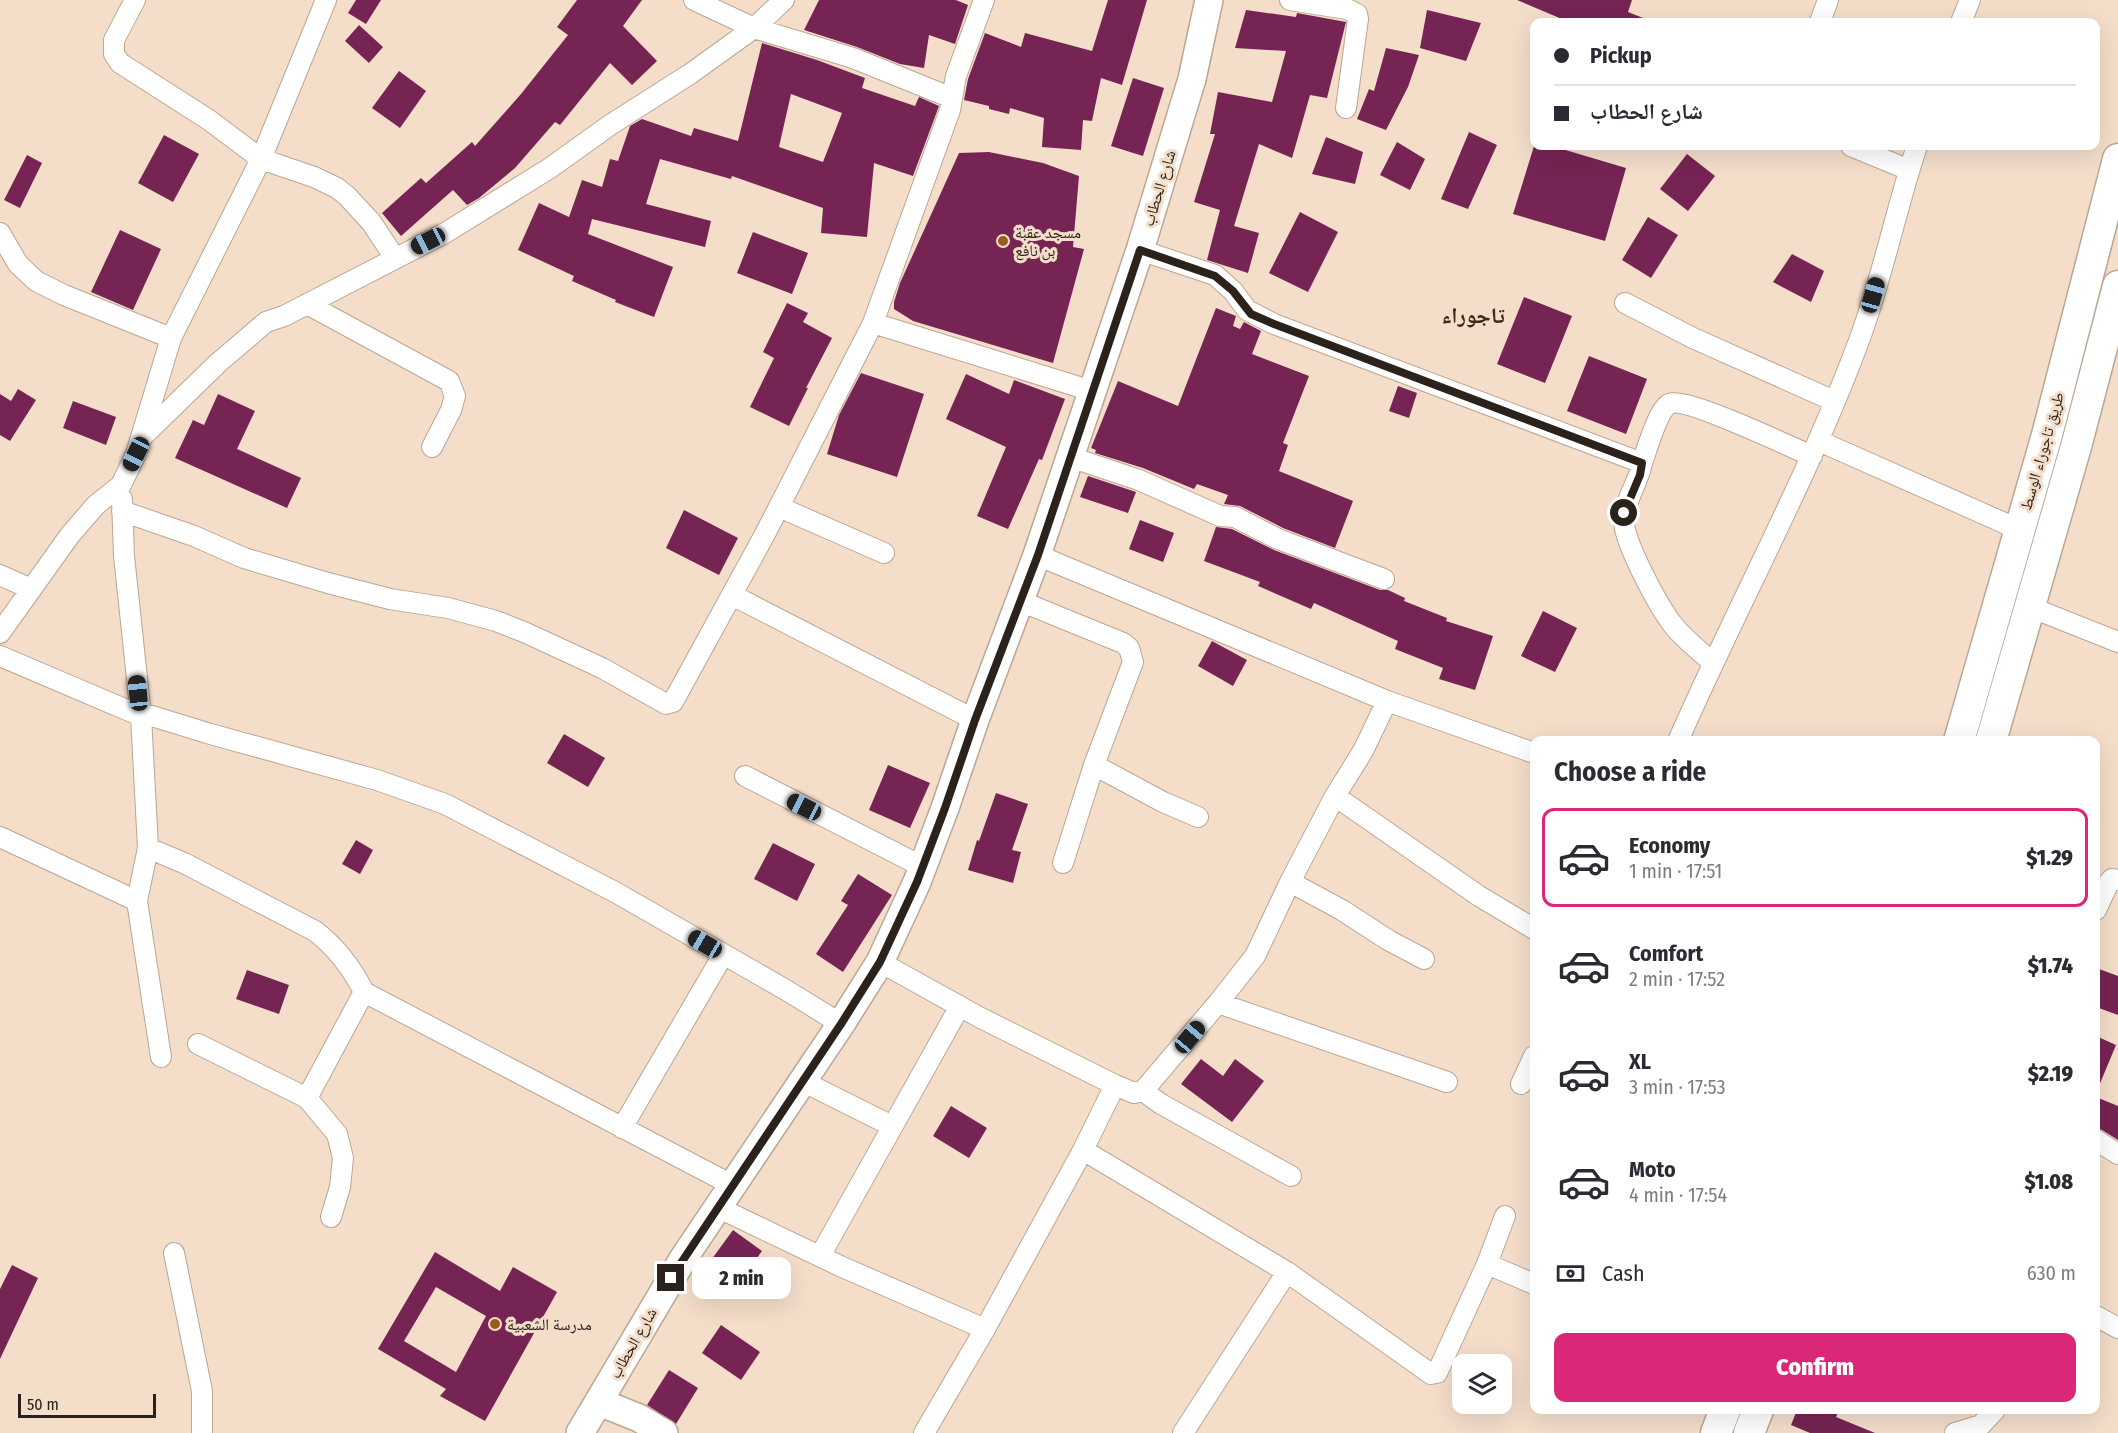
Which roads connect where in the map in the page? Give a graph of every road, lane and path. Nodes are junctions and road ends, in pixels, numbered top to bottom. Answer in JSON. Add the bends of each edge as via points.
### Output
{"nodes":[{"id":1,"x":135,"y":0,"type":"edge"},
{"id":2,"x":326,"y":0,"type":"edge"},
{"id":3,"x":694,"y":0,"type":"edge"},
{"id":4,"x":784,"y":0,"type":"edge"},
{"id":5,"x":984,"y":0,"type":"edge"},
{"id":6,"x":1209,"y":0,"type":"edge"},
{"id":7,"x":1290,"y":0,"type":"edge"},
{"id":8,"x":1827,"y":0,"type":"edge"},
{"id":9,"x":1970,"y":0,"type":"edge"},
{"id":10,"x":1821,"y":18,"type":"edge"},
{"id":11,"x":1963,"y":18,"type":"edge"},
{"id":12,"x":754,"y":28,"type":"junction"},
{"id":13,"x":952,"y":98,"type":"junction"},
{"id":14,"x":1346,"y":108,"type":"dead end"},
{"id":15,"x":1861,"y":150,"type":"edge"},
{"id":16,"x":1916,"y":150,"type":"edge"},
{"id":17,"x":261,"y":159,"type":"junction"},
{"id":18,"x":2118,"y":159,"type":"edge"},
{"id":19,"x":1909,"y":170,"type":"junction"},
{"id":20,"x":0,"y":233,"type":"edge"},
{"id":21,"x":1140,"y":250,"type":"junction"},
{"id":22,"x":395,"y":258,"type":"junction"},
{"id":23,"x":2118,"y":286,"type":"edge"},
{"id":24,"x":1625,"y":303,"type":"dead end"},
{"id":25,"x":307,"y":304,"type":"junction"},
{"id":26,"x":873,"y":323,"type":"junction"},
{"id":27,"x":171,"y":338,"type":"junction"},
{"id":28,"x":2109,"y":360,"type":"edge"},
{"id":29,"x":1092,"y":392,"type":"junction"},
{"id":30,"x":1834,"y":401,"type":"junction"},
{"id":31,"x":141,"y":438,"type":"junction"},
{"id":32,"x":432,"y":447,"type":"dead end"},
{"id":33,"x":1815,"y":448,"type":"junction"},
{"id":34,"x":1070,"y":457,"type":"junction"},
{"id":35,"x":1642,"y":463,"type":"junction"},
{"id":36,"x":121,"y":485,"type":"junction"},
{"id":37,"x":779,"y":507,"type":"junction"},
{"id":38,"x":122,"y":511,"type":"junction"},
{"id":39,"x":2020,"y":530,"type":"junction"},
{"id":40,"x":884,"y":553,"type":"dead end"},
{"id":41,"x":1038,"y":555,"type":"junction"},
{"id":42,"x":0,"y":575,"type":"edge"},
{"id":43,"x":1384,"y":579,"type":"dead end"},
{"id":44,"x":31,"y":590,"type":"junction"},
{"id":45,"x":732,"y":596,"type":"junction"},
{"id":46,"x":1020,"y":602,"type":"junction"},
{"id":47,"x":2030,"y":607,"type":"junction"},
{"id":48,"x":0,"y":633,"type":"edge"},
{"id":49,"x":2118,"y":642,"type":"edge"},
{"id":50,"x":0,"y":657,"type":"edge"},
{"id":51,"x":1713,"y":663,"type":"junction"},
{"id":52,"x":1387,"y":701,"type":"junction"},
{"id":53,"x":141,"y":716,"type":"junction"},
{"id":54,"x":975,"y":720,"type":"junction"},
{"id":55,"x":1680,"y":736,"type":"edge"},
{"id":56,"x":1960,"y":736,"type":"edge"},
{"id":57,"x":1992,"y":736,"type":"edge"},
{"id":58,"x":1530,"y":752,"type":"edge"},
{"id":59,"x":1094,"y":765,"type":"junction"},
{"id":60,"x":745,"y":776,"type":"dead end"},
{"id":61,"x":1335,"y":796,"type":"junction"},
{"id":62,"x":1198,"y":817,"type":"dead end"},
{"id":63,"x":0,"y":837,"type":"edge"},
{"id":64,"x":148,"y":848,"type":"junction"},
{"id":65,"x":1063,"y":863,"type":"dead end"},
{"id":66,"x":923,"y":867,"type":"junction"},
{"id":67,"x":2118,"y":880,"type":"edge"},
{"id":68,"x":1290,"y":882,"type":"junction"},
{"id":69,"x":137,"y":901,"type":"junction"},
{"id":70,"x":2100,"y":901,"type":"edge"},
{"id":71,"x":1530,"y":927,"type":"edge"},
{"id":72,"x":723,"y":955,"type":"junction"},
{"id":73,"x":1424,"y":959,"type":"dead end"},
{"id":74,"x":880,"y":962,"type":"junction"},
{"id":75,"x":364,"y":992,"type":"junction"},
{"id":76,"x":1218,"y":1003,"type":"junction"},
{"id":77,"x":960,"y":1006,"type":"junction"},
{"id":78,"x":841,"y":1024,"type":"junction"},
{"id":79,"x":198,"y":1044,"type":"dead end"},
{"id":80,"x":161,"y":1057,"type":"dead end"},
{"id":81,"x":1530,"y":1065,"type":"edge"},
{"id":82,"x":802,"y":1081,"type":"junction"},
{"id":83,"x":1447,"y":1082,"type":"dead end"},
{"id":84,"x":1115,"y":1084,"type":"junction"},
{"id":85,"x":1521,"y":1084,"type":"dead end"},
{"id":86,"x":1143,"y":1091,"type":"junction"},
{"id":87,"x":307,"y":1098,"type":"junction"},
{"id":88,"x":892,"y":1126,"type":"junction"},
{"id":89,"x":621,"y":1128,"type":"junction"},
{"id":90,"x":2100,"y":1143,"type":"edge"},
{"id":91,"x":1083,"y":1150,"type":"junction"},
{"id":92,"x":2118,"y":1154,"type":"edge"},
{"id":93,"x":1291,"y":1176,"type":"dead end"},
{"id":94,"x":732,"y":1185,"type":"junction"},
{"id":95,"x":717,"y":1207,"type":"junction"},
{"id":96,"x":1505,"y":1216,"type":"dead end"},
{"id":97,"x":331,"y":1217,"type":"dead end"},
{"id":98,"x":174,"y":1253,"type":"dead end"},
{"id":99,"x":820,"y":1256,"type":"junction"},
{"id":100,"x":1486,"y":1264,"type":"junction"},
{"id":101,"x":1287,"y":1272,"type":"junction"},
{"id":102,"x":1530,"y":1282,"type":"edge"},
{"id":103,"x":2100,"y":1318,"type":"edge"},
{"id":104,"x":2118,"y":1328,"type":"edge"},
{"id":105,"x":984,"y":1329,"type":"junction"},
{"id":106,"x":598,"y":1402,"type":"junction"},
{"id":107,"x":1723,"y":1414,"type":"edge"},
{"id":108,"x":1756,"y":1414,"type":"edge"},
{"id":109,"x":1991,"y":1414,"type":"edge"},
{"id":110,"x":928,"y":1431,"type":"edge"},
{"id":111,"x":202,"y":1433,"type":"edge"},
{"id":112,"x":580,"y":1433,"type":"edge"},
{"id":113,"x":664,"y":1433,"type":"edge"},
{"id":114,"x":1183,"y":1433,"type":"edge"},
{"id":115,"x":1716,"y":1433,"type":"edge"},
{"id":116,"x":1749,"y":1433,"type":"edge"},
{"id":117,"x":1955,"y":1433,"type":"edge"}],
"edges":[{"from":1,"to":17,"type":"street","via":[[112,45],[120,63]]},
{"from":2,"to":17,"type":"street"},
{"from":3,"to":12,"type":"street"},
{"from":4,"to":12,"type":"street"},
{"from":5,"to":13,"type":"street","via":[[956,76]]},
{"from":6,"to":21,"type":"street","name":"شارع الحطاب","via":[[1192,79]]},
{"from":7,"to":14,"type":"street","via":[[1357,14]]},
{"from":8,"to":10,"type":"street"},
{"from":9,"to":11,"type":"street"},
{"from":12,"to":13,"type":"street","via":[[853,58]]},
{"from":12,"to":22,"type":"street","via":[[550,168],[445,233]]},
{"from":13,"to":26,"type":"street"},
{"from":15,"to":19,"type":"street"},
{"from":16,"to":19,"type":"street"},
{"from":17,"to":22,"type":"street","via":[[314,177],[342,192],[371,222]]},
{"from":17,"to":27,"type":"street"},
{"from":18,"to":39,"type":"main road","name":"طريق تاجوراء الوسط"},
{"from":19,"to":30,"type":"street","via":[[1860,337]]},
{"from":20,"to":27,"type":"street","via":[[18,264],[36,281]]},
{"from":21,"to":29,"type":"street","name":"شارع الحطاب"},
{"from":21,"to":35,"type":"street","via":[[1215,276],[1251,314],[1274,324]]},
{"from":22,"to":25,"type":"street"},
{"from":23,"to":28,"type":"main road"},
{"from":24,"to":30,"type":"street"},
{"from":25,"to":31,"type":"street","via":[[266,322]]},
{"from":25,"to":32,"type":"street","via":[[449,381],[455,396]]},
{"from":26,"to":29,"type":"street"},
{"from":26,"to":37,"type":"street"},
{"from":27,"to":31,"type":"street"},
{"from":28,"to":47,"type":"main road"},
{"from":29,"to":34,"type":"street","name":"شارع الحطاب"},
{"from":30,"to":33,"type":"street"},
{"from":31,"to":36,"type":"street"},
{"from":33,"to":35,"type":"street","via":[[1677,403],[1663,410]]},
{"from":33,"to":39,"type":"street"},
{"from":33,"to":51,"type":"street"},
{"from":34,"to":41,"type":"street","name":"شارع الحطاب"},
{"from":34,"to":43,"type":"street","via":[[1139,480],[1220,516],[1235,517],[1278,539]]},
{"from":35,"to":51,"type":"street","via":[[1624,513],[1626,534],[1673,626]]},
{"from":36,"to":38,"type":"street"},
{"from":36,"to":44,"type":"street","via":[[96,505],[70,535]]},
{"from":37,"to":40,"type":"street"},
{"from":37,"to":45,"type":"street"},
{"from":38,"to":45,"type":"street","via":[[244,558],[328,583],[496,621],[602,668],[666,704],[673,702]]},
{"from":38,"to":53,"type":"street"},
{"from":39,"to":56,"type":"main road","name":"طريق تاجوراء الوسط"},
{"from":41,"to":46,"type":"street","name":"شارع الحطاب"},
{"from":41,"to":52,"type":"street"},
{"from":42,"to":44,"type":"street"},
{"from":44,"to":48,"type":"street"},
{"from":45,"to":54,"type":"street"},
{"from":46,"to":54,"type":"street","name":"شارع الحطاب"},
{"from":46,"to":59,"type":"street","via":[[1129,648],[1133,662]]},
{"from":47,"to":49,"type":"street"},
{"from":47,"to":57,"type":"main road"},
{"from":50,"to":53,"type":"street"},
{"from":51,"to":55,"type":"street"},
{"from":52,"to":58,"type":"street"},
{"from":52,"to":61,"type":"street"},
{"from":53,"to":64,"type":"street"},
{"from":53,"to":72,"type":"street","via":[[377,780],[445,804],[615,892]]},
{"from":54,"to":66,"type":"street","name":"شارع الحطاب"},
{"from":59,"to":62,"type":"street"},
{"from":59,"to":65,"type":"street"},
{"from":60,"to":66,"type":"street"},
{"from":61,"to":68,"type":"street"},
{"from":61,"to":71,"type":"street"},
{"from":63,"to":69,"type":"street"},
{"from":64,"to":69,"type":"street"},
{"from":64,"to":75,"type":"street","via":[[315,931],[344,959]]},
{"from":66,"to":74,"type":"street","name":"شارع الحطاب"},
{"from":67,"to":70,"type":"street","via":[[2109,882]]},
{"from":68,"to":73,"type":"street"},
{"from":68,"to":76,"type":"street","via":[[1255,956]]},
{"from":69,"to":80,"type":"street"},
{"from":72,"to":78,"type":"street"},
{"from":72,"to":89,"type":"street"},
{"from":74,"to":77,"type":"street"},
{"from":74,"to":78,"type":"street","name":"شارع الحطاب"},
{"from":75,"to":87,"type":"street"},
{"from":75,"to":89,"type":"street"},
{"from":76,"to":83,"type":"street"},
{"from":76,"to":86,"type":"street"},
{"from":77,"to":84,"type":"street"},
{"from":77,"to":88,"type":"street"},
{"from":78,"to":82,"type":"street","name":"شارع الحطاب"},
{"from":79,"to":87,"type":"street"},
{"from":81,"to":85,"type":"street"},
{"from":82,"to":88,"type":"street"},
{"from":82,"to":94,"type":"street","name":"شارع الحطاب"},
{"from":84,"to":86,"type":"street","via":[[1134,1093]]},
{"from":84,"to":91,"type":"street"},
{"from":86,"to":93,"type":"street"},
{"from":87,"to":97,"type":"street","via":[[337,1134],[343,1158]]},
{"from":88,"to":99,"type":"street"},
{"from":89,"to":94,"type":"street"},
{"from":90,"to":92,"type":"street"},
{"from":91,"to":101,"type":"street"},
{"from":91,"to":105,"type":"street"},
{"from":94,"to":95,"type":"street","name":"شارع الحطاب"},
{"from":95,"to":99,"type":"street"},
{"from":95,"to":106,"type":"street","name":"شارع الحطاب"},
{"from":96,"to":100,"type":"street"},
{"from":98,"to":111,"type":"street","via":[[202,1391]]},
{"from":99,"to":105,"type":"street"},
{"from":100,"to":101,"type":"street","via":[[1434,1374]]},
{"from":100,"to":102,"type":"street"},
{"from":101,"to":114,"type":"street"},
{"from":103,"to":104,"type":"street"},
{"from":105,"to":110,"type":"street"},
{"from":106,"to":112,"type":"street","name":"شارع الحطاب"},
{"from":106,"to":113,"type":"street"},
{"from":107,"to":115,"type":"main road"},
{"from":108,"to":116,"type":"main road"},
{"from":109,"to":117,"type":"street","via":[[1981,1425]]}]}
